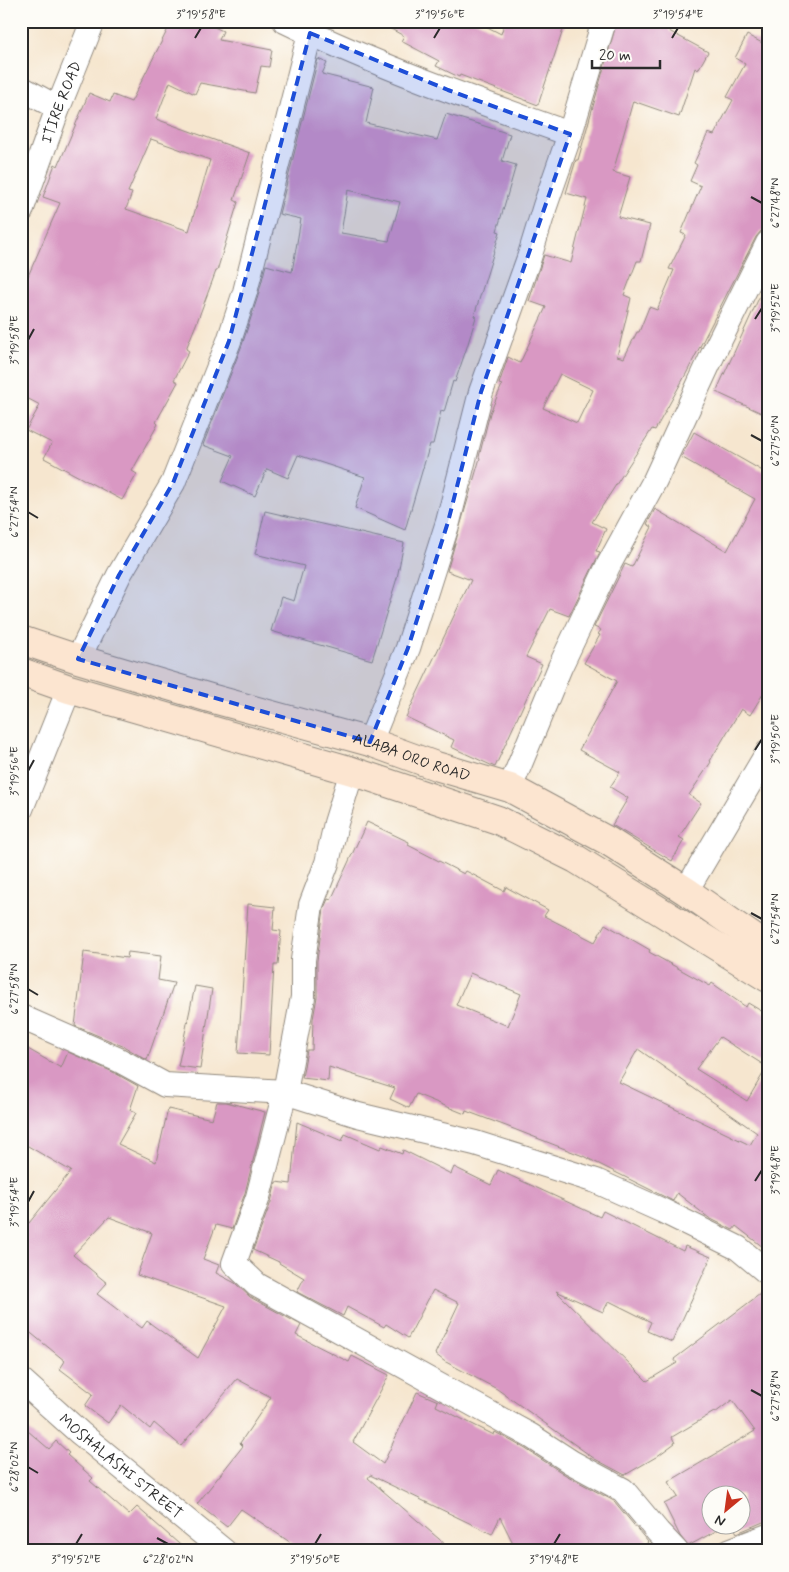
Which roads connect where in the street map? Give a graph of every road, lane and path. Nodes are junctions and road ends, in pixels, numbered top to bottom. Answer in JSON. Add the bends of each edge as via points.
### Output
{"nodes":[{"id":1,"x":93,"y":21,"type":"edge"},
{"id":2,"x":286,"y":21,"type":"edge"},
{"id":3,"x":604,"y":21,"type":"edge"},
{"id":4,"x":310,"y":33,"type":"junction"},
{"id":5,"x":21,"y":88,"type":"edge"},
{"id":6,"x":58,"y":108,"type":"junction"},
{"id":7,"x":570,"y":134,"type":"junction"},
{"id":8,"x":21,"y":211,"type":"edge"},
{"id":9,"x":768,"y":243,"type":"edge"},
{"id":10,"x":21,"y":640,"type":"edge"},
{"id":11,"x":78,"y":659,"type":"junction"},
{"id":12,"x":21,"y":672,"type":"edge"},
{"id":13,"x":68,"y":689,"type":"junction"},
{"id":14,"x":370,"y":742,"type":"junction"},
{"id":15,"x":768,"y":752,"type":"edge"},
{"id":16,"x":352,"y":771,"type":"junction"},
{"id":17,"x":510,"y":788,"type":"junction"},
{"id":18,"x":21,"y":809,"type":"edge"},
{"id":19,"x":686,"y":891,"type":"junction"},
{"id":20,"x":768,"y":948,"type":"edge"},
{"id":21,"x":768,"y":978,"type":"edge"},
{"id":22,"x":21,"y":1017,"type":"edge"},
{"id":23,"x":285,"y":1092,"type":"junction"},
{"id":24,"x":768,"y":1273,"type":"edge"},
{"id":25,"x":21,"y":1380,"type":"edge"},
{"id":26,"x":768,"y":1536,"type":"edge"},
{"id":27,"x":224,"y":1551,"type":"edge"},
{"id":28,"x":676,"y":1551,"type":"edge"},
{"id":29,"x":730,"y":1551,"type":"edge"}],
"edges":[{"from":1,"to":6,"type":"street","name":"ITIRE ROAD"},
{"from":2,"to":4,"type":"street"},
{"from":3,"to":7,"type":"street"},
{"from":4,"to":7,"type":"street","via":[[448,90]]},
{"from":4,"to":11,"type":"street","via":[[245,292],[229,341],[173,482],[119,575]]},
{"from":5,"to":6,"type":"street"},
{"from":6,"to":8,"type":"street","name":"ITIRE ROAD"},
{"from":7,"to":14,"type":"street","via":[[481,392],[448,522],[408,648]]},
{"from":9,"to":17,"type":"street","via":[[655,480],[608,566],[560,667]]},
{"from":10,"to":11,"type":"main road","name":"ALABA ORO ROAD"},
{"from":11,"to":14,"type":"main road","name":"ALABA ORO ROAD"},
{"from":12,"to":13,"type":"main road","name":"ALABA ORO ROAD"},
{"from":13,"to":16,"type":"main road","name":"ALABA ORO ROAD"},
{"from":13,"to":18,"type":"street"},
{"from":14,"to":17,"type":"main road","name":"ALABA ORO ROAD"},
{"from":15,"to":19,"type":"street"},
{"from":16,"to":21,"type":"main road","name":"ALABA ORO ROAD","via":[[498,820],[576,858]]},
{"from":16,"to":23,"type":"street","via":[[327,862],[311,905],[303,960],[303,997]]},
{"from":17,"to":19,"type":"main road","name":"ALABA ORO ROAD","via":[[608,841]]},
{"from":19,"to":20,"type":"main road","name":"ALABA ORO ROAD"},
{"from":22,"to":23,"type":"street","via":[[119,1060],[166,1085]]},
{"from":23,"to":24,"type":"street","via":[[358,1115],[476,1143],[596,1181],[738,1248]]},
{"from":23,"to":28,"type":"street","via":[[258,1197],[234,1263],[257,1285],[532,1436],[623,1490]]},
{"from":25,"to":27,"type":"street","name":"MOSHALASHI STREET","via":[[80,1433]]},
{"from":26,"to":29,"type":"street"}]}
